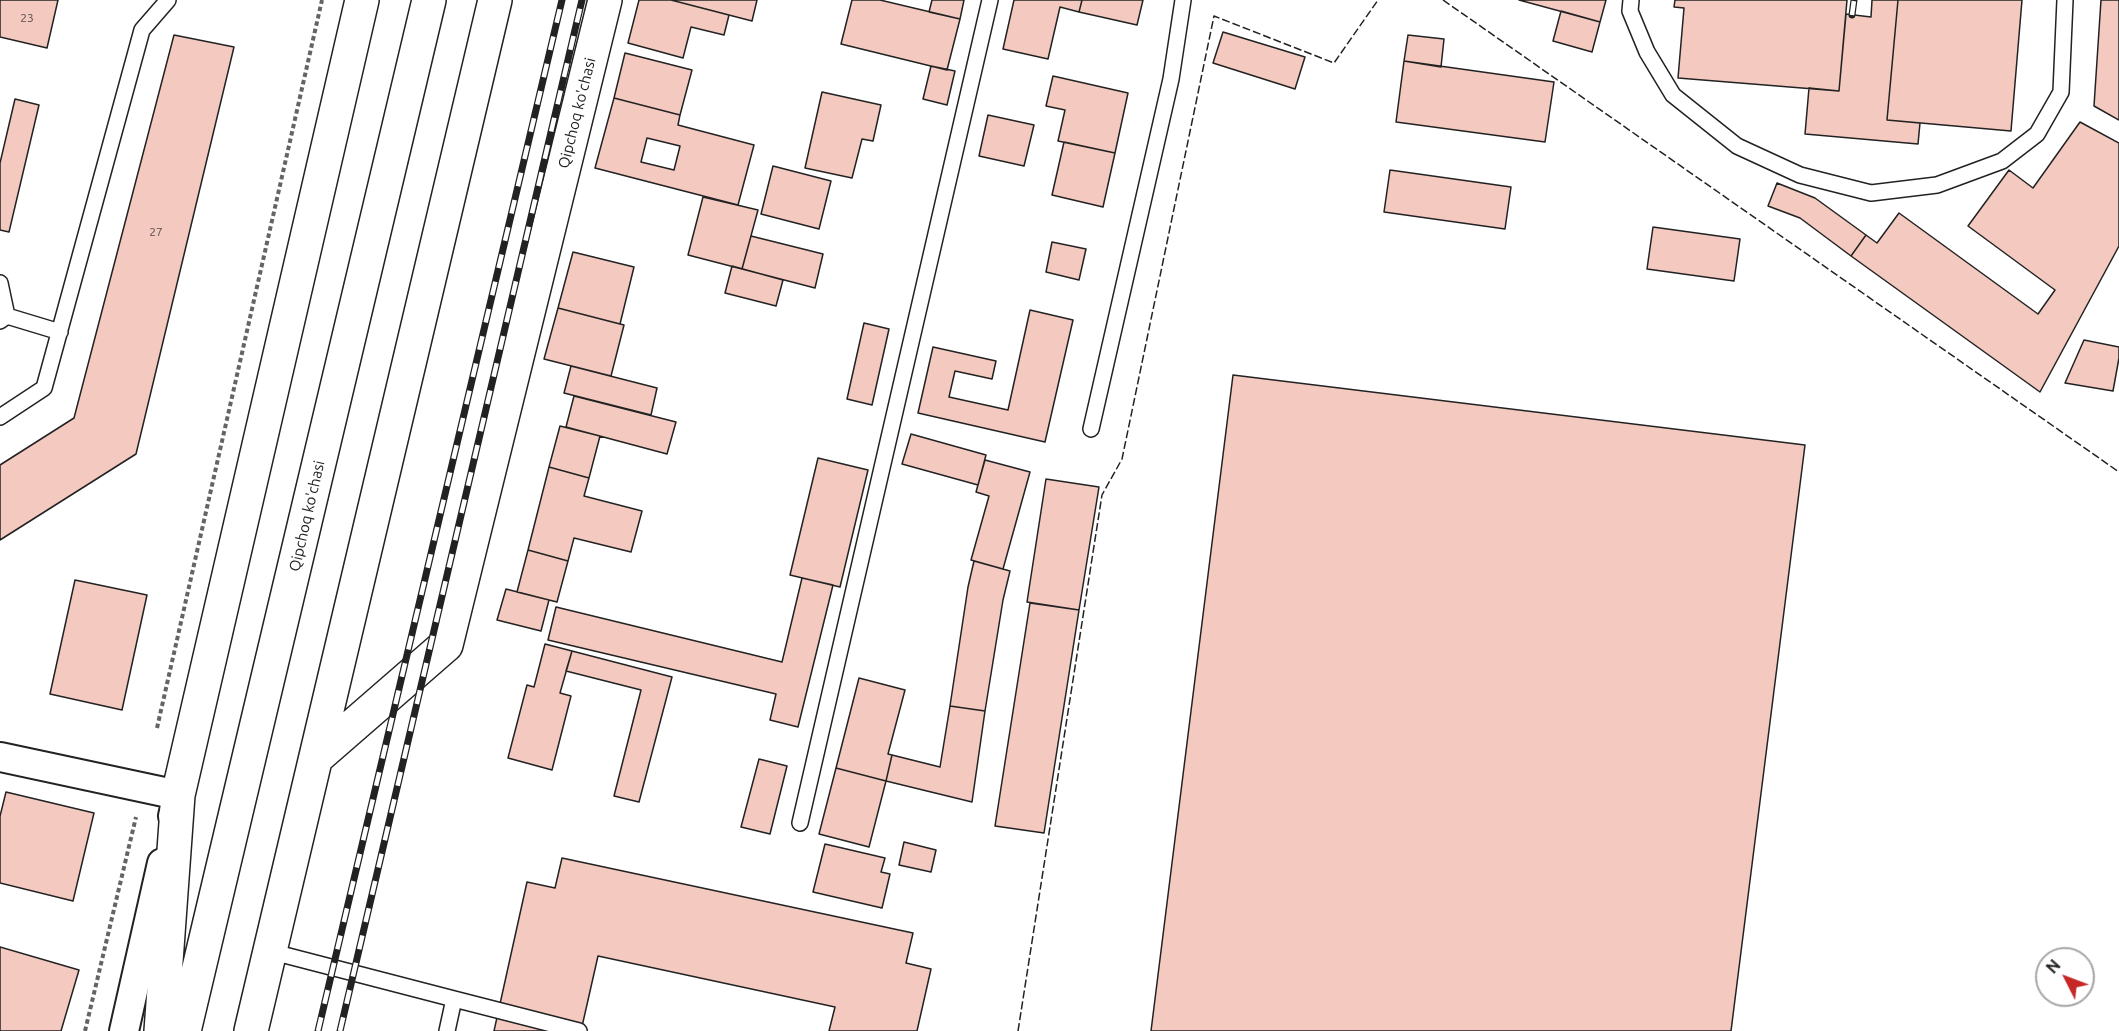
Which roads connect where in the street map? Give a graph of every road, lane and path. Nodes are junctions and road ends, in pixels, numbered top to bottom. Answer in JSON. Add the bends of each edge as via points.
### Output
{"nodes":[{"id":1,"x":168,"y":0,"type":"edge"},
{"id":2,"x":322,"y":0,"type":"edge"},
{"id":3,"x":362,"y":0,"type":"edge"},
{"id":4,"x":429,"y":0,"type":"edge"},
{"id":5,"x":495,"y":0,"type":"edge"},
{"id":6,"x":605,"y":0,"type":"edge"},
{"id":7,"x":990,"y":0,"type":"edge"},
{"id":8,"x":1183,"y":0,"type":"edge"},
{"id":9,"x":1631,"y":0,"type":"edge"},
{"id":10,"x":2065,"y":0,"type":"edge"},
{"id":11,"x":0,"y":283,"type":"edge"},
{"id":12,"x":4,"y":319,"type":"edge"},
{"id":13,"x":60,"y":332,"type":"junction"},
{"id":14,"x":0,"y":417,"type":"edge"},
{"id":15,"x":1091,"y":429,"type":"dead end"},
{"id":16,"x":156,"y":730,"type":"dead end"},
{"id":17,"x":0,"y":757,"type":"edge"},
{"id":18,"x":315,"y":758,"type":"junction"},
{"id":19,"x":143,"y":788,"type":"junction"},
{"id":20,"x":178,"y":795,"type":"junction"},
{"id":21,"x":800,"y":823,"type":"dead end"},
{"id":22,"x":205,"y":941,"type":"junction"},
{"id":23,"x":269,"y":951,"type":"junction"},
{"id":24,"x":454,"y":999,"type":"junction"},
{"id":25,"x":85,"y":1031,"type":"edge"},
{"id":26,"x":124,"y":1031,"type":"edge"},
{"id":27,"x":162,"y":1031,"type":"edge"},
{"id":28,"x":184,"y":1031,"type":"edge"},
{"id":29,"x":251,"y":1031,"type":"edge"},
{"id":30,"x":447,"y":1031,"type":"edge"},
{"id":31,"x":579,"y":1031,"type":"edge"}],
"edges":[{"from":1,"to":13,"type":"lane","via":[[142,30]]},
{"from":2,"to":16,"type":"path"},
{"from":3,"to":20,"type":"main road"},
{"from":4,"to":22,"type":"main road","name":"Qipchoq ko'chasi"},
{"from":5,"to":18,"type":"main road"},
{"from":6,"to":18,"type":"main road","name":"Qipchoq ko'chasi","via":[[446,645]]},
{"from":7,"to":21,"type":"lane"},
{"from":8,"to":15,"type":"lane","via":[[1171,79]]},
{"from":9,"to":10,"type":"lane","via":[[1630,11],[1647,51],[1673,95],[1737,146],[1800,175],[1871,193],[1937,185],[2002,161],[2037,134],[2061,93]]},
{"from":11,"to":12,"type":"lane"},
{"from":12,"to":13,"type":"lane"},
{"from":13,"to":14,"type":"lane","via":[[44,388]]},
{"from":17,"to":19,"type":"street"},
{"from":18,"to":23,"type":"main road"},
{"from":19,"to":20,"type":"street"},
{"from":19,"to":25,"type":"path"},
{"from":20,"to":26,"type":"street"},
{"from":20,"to":27,"type":"main road"},
{"from":22,"to":27,"type":"main road"},
{"from":22,"to":28,"type":"main road","name":"Qipchoq ko'chasi"},
{"from":23,"to":24,"type":"lane"},
{"from":23,"to":29,"type":"main road"},
{"from":24,"to":30,"type":"lane"},
{"from":24,"to":31,"type":"lane"}]}
